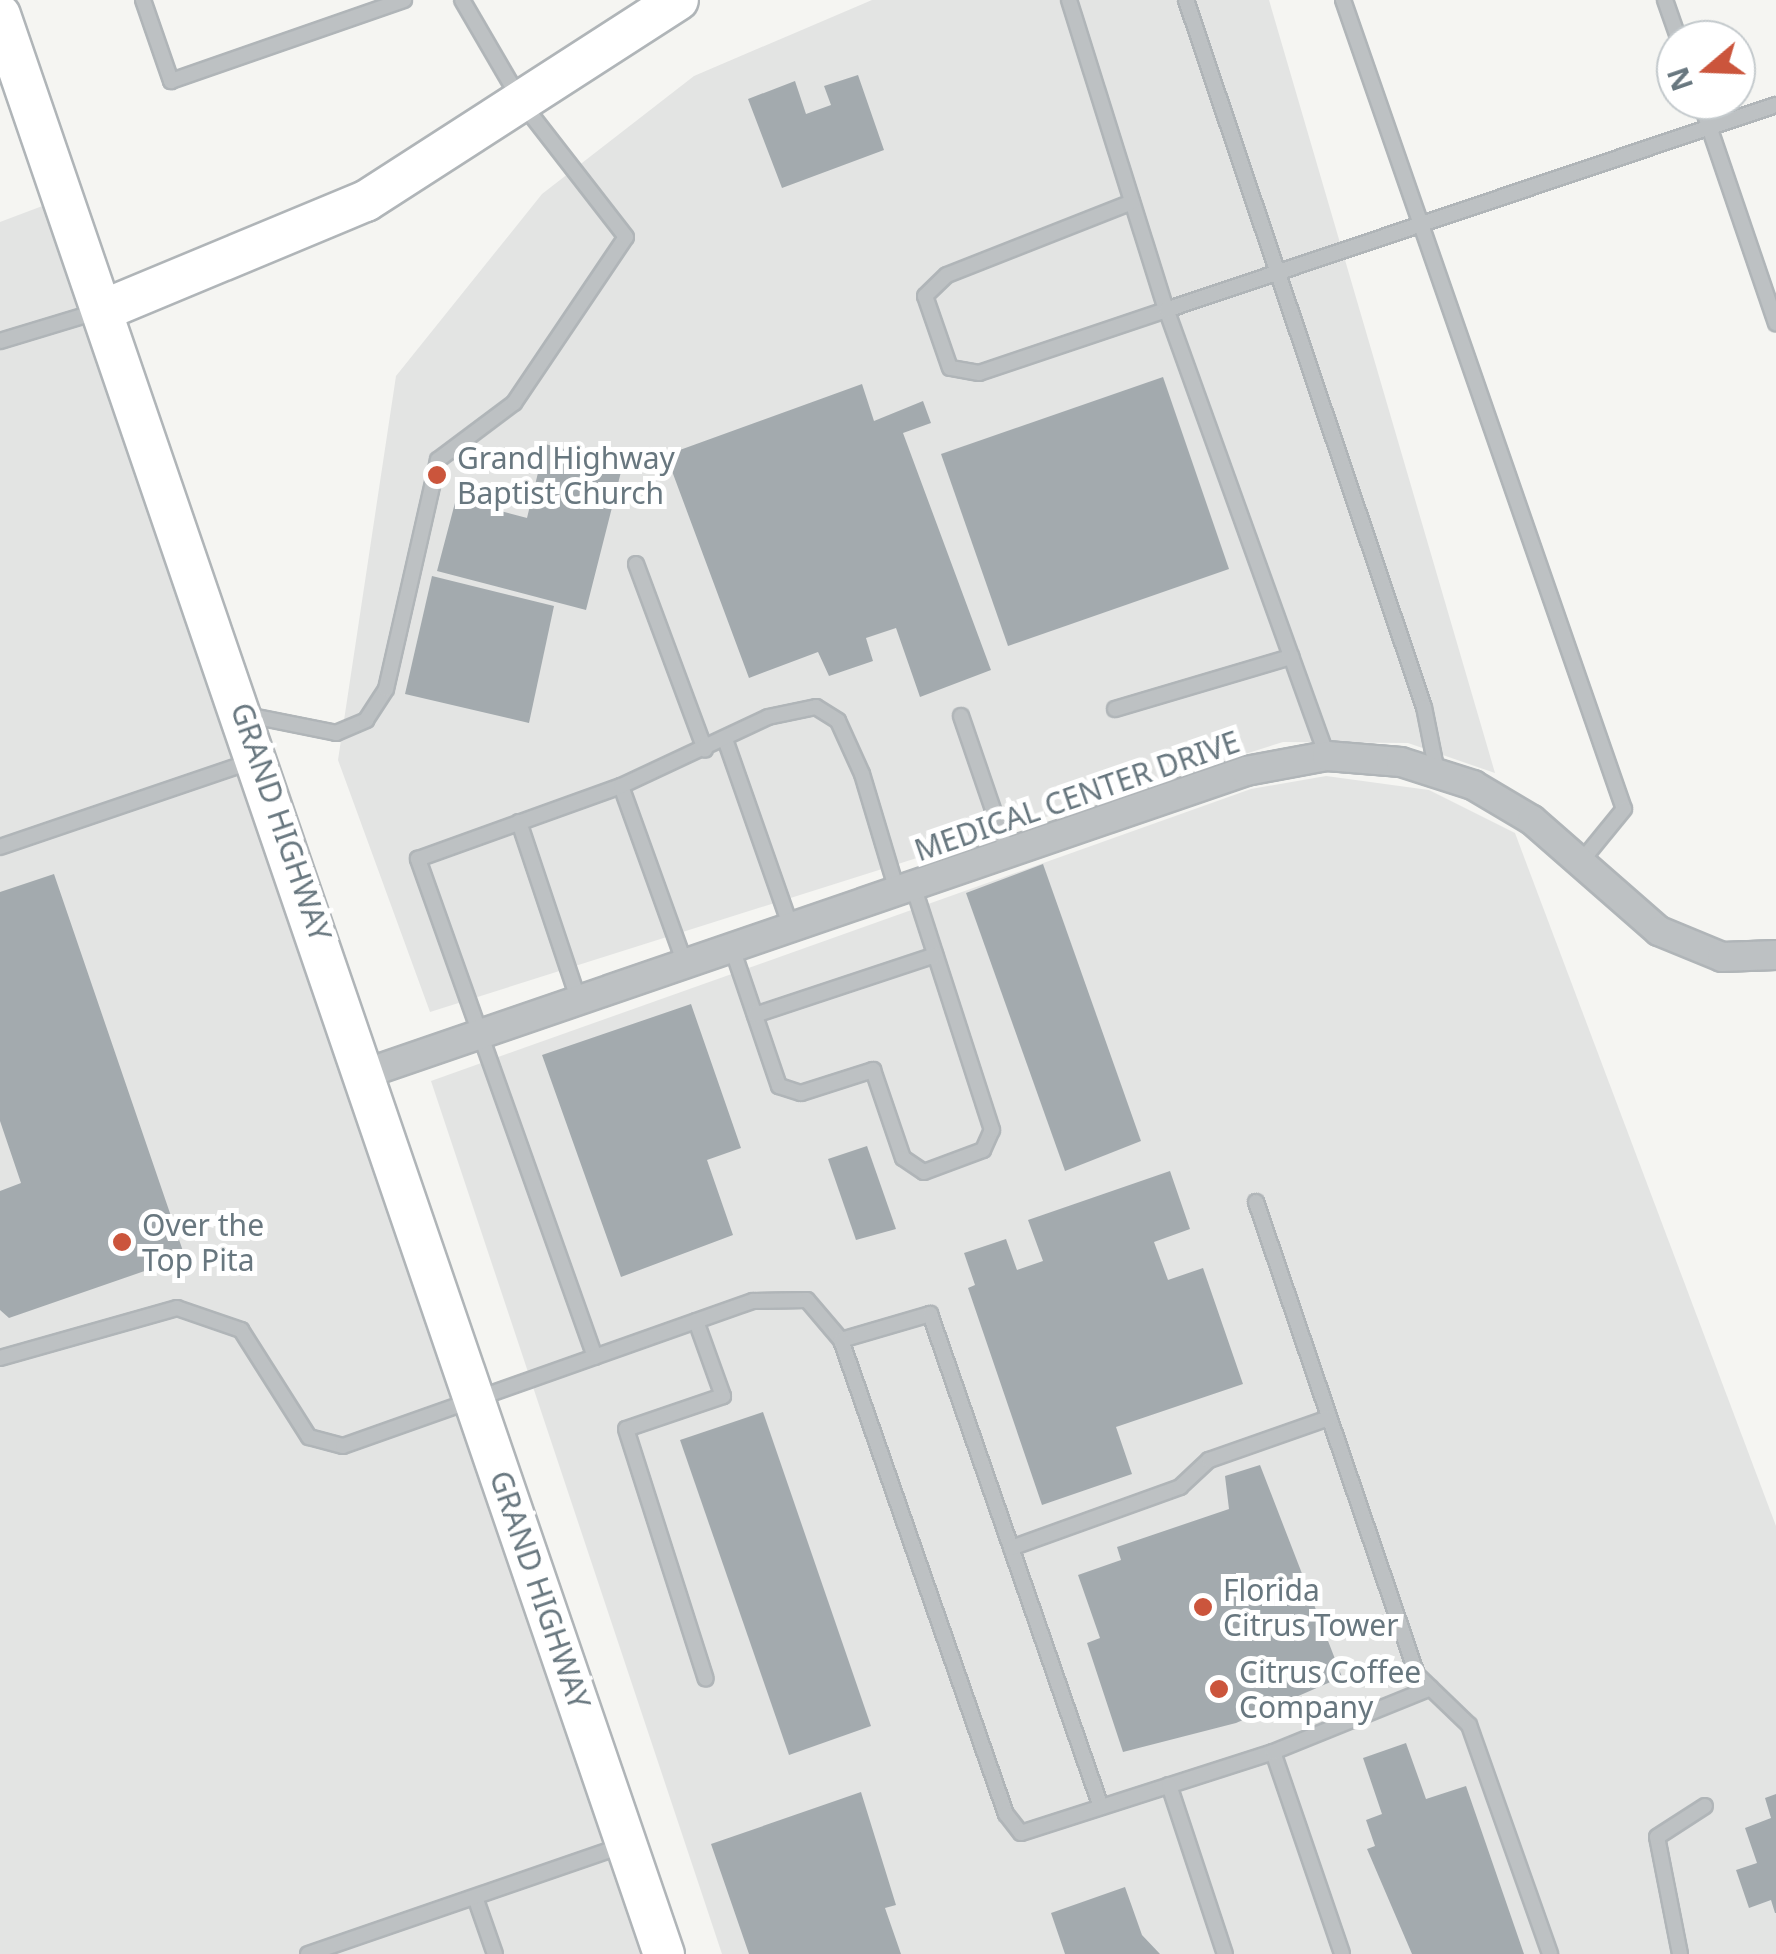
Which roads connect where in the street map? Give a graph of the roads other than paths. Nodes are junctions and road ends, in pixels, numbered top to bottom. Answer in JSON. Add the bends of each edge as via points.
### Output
{"nodes":[{"id":1,"x":144,"y":0,"type":"edge"},
{"id":2,"x":404,"y":0,"type":"edge"},
{"id":3,"x":462,"y":0,"type":"edge"},
{"id":4,"x":678,"y":0,"type":"edge"},
{"id":5,"x":1069,"y":0,"type":"edge"},
{"id":6,"x":1186,"y":0,"type":"edge"},
{"id":7,"x":1343,"y":0,"type":"edge"},
{"id":8,"x":0,"y":15,"type":"edge"},
{"id":9,"x":522,"y":103,"type":"junction"},
{"id":10,"x":1776,"y":105,"type":"edge"},
{"id":11,"x":1707,"y":120,"type":"edge"},
{"id":12,"x":1709,"y":127,"type":"junction"},
{"id":13,"x":1132,"y":202,"type":"junction"},
{"id":14,"x":1420,"y":224,"type":"junction"},
{"id":15,"x":1272,"y":273,"type":"junction"},
{"id":16,"x":106,"y":309,"type":"junction"},
{"id":17,"x":1166,"y":310,"type":"junction"},
{"id":18,"x":1776,"y":323,"type":"edge"},
{"id":19,"x":0,"y":342,"type":"edge"},
{"id":20,"x":636,"y":564,"type":"dead end"},
{"id":21,"x":1291,"y":657,"type":"junction"},
{"id":22,"x":1116,"y":709,"type":"dead end"},
{"id":23,"x":244,"y":715,"type":"junction"},
{"id":24,"x":962,"y":716,"type":"dead end"},
{"id":25,"x":726,"y":742,"type":"junction"},
{"id":26,"x":705,"y":750,"type":"junction"},
{"id":27,"x":1327,"y":756,"type":"junction"},
{"id":28,"x":259,"y":760,"type":"junction"},
{"id":29,"x":1438,"y":772,"type":"junction"},
{"id":30,"x":621,"y":786,"type":"junction"},
{"id":31,"x":518,"y":822,"type":"junction"},
{"id":32,"x":0,"y":847,"type":"edge"},
{"id":33,"x":1008,"y":853,"type":"junction"},
{"id":34,"x":1580,"y":862,"type":"junction"},
{"id":35,"x":905,"y":888,"type":"junction"},
{"id":36,"x":791,"y":928,"type":"junction"},
{"id":37,"x":732,"y":948,"type":"junction"},
{"id":38,"x":935,"y":955,"type":"junction"},
{"id":39,"x":1776,"y":955,"type":"edge"},
{"id":40,"x":685,"y":964,"type":"junction"},
{"id":41,"x":579,"y":1000,"type":"junction"},
{"id":42,"x":755,"y":1016,"type":"junction"},
{"id":43,"x":482,"y":1034,"type":"junction"},
{"id":44,"x":367,"y":1074,"type":"junction"},
{"id":45,"x":1256,"y":1202,"type":"dead end"},
{"id":46,"x":696,"y":1321,"type":"junction"},
{"id":47,"x":841,"y":1340,"type":"junction"},
{"id":48,"x":595,"y":1357,"type":"junction"},
{"id":49,"x":0,"y":1358,"type":"edge"},
{"id":50,"x":476,"y":1400,"type":"junction"},
{"id":51,"x":1330,"y":1418,"type":"junction"},
{"id":52,"x":1011,"y":1548,"type":"junction"},
{"id":53,"x":706,"y":1679,"type":"dead end"},
{"id":54,"x":1431,"y":1688,"type":"junction"},
{"id":55,"x":1273,"y":1752,"type":"junction"},
{"id":56,"x":1168,"y":1785,"type":"junction"},
{"id":57,"x":1705,"y":1806,"type":"dead end"},
{"id":58,"x":1101,"y":1807,"type":"junction"},
{"id":59,"x":626,"y":1844,"type":"junction"},
{"id":60,"x":474,"y":1896,"type":"junction"},
{"id":61,"x":308,"y":1954,"type":"edge"},
{"id":62,"x":495,"y":1954,"type":"edge"},
{"id":63,"x":664,"y":1954,"type":"edge"},
{"id":64,"x":1225,"y":1954,"type":"edge"},
{"id":65,"x":1342,"y":1954,"type":"edge"},
{"id":66,"x":1550,"y":1954,"type":"edge"},
{"id":67,"x":1680,"y":1954,"type":"edge"}],
"edges":[{"from":1,"to":2,"type":"lane","via":[[171,81]]},
{"from":3,"to":9,"type":"lane"},
{"from":4,"to":9,"type":"main road"},
{"from":5,"to":13,"type":"lane"},
{"from":6,"to":15,"type":"lane"},
{"from":7,"to":14,"type":"lane"},
{"from":8,"to":16,"type":"main road","name":"GRAND HIGHWAY"},
{"from":9,"to":16,"type":"main road","via":[[366,201]]},
{"from":9,"to":23,"type":"lane","via":[[626,238],[514,402],[438,460],[386,689],[366,720],[336,733]]},
{"from":10,"to":12,"type":"lane"},
{"from":11,"to":12,"type":"lane"},
{"from":12,"to":14,"type":"lane"},
{"from":12,"to":18,"type":"lane"},
{"from":13,"to":17,"type":"lane"},
{"from":13,"to":17,"type":"lane","via":[[947,276],[925,296],[932,335],[950,368],[978,372]]},
{"from":14,"to":15,"type":"lane"},
{"from":14,"to":34,"type":"lane","via":[[1624,808]]},
{"from":15,"to":17,"type":"lane"},
{"from":15,"to":29,"type":"lane","via":[[1424,707]]},
{"from":16,"to":19,"type":"lane"},
{"from":16,"to":23,"type":"main road","name":"GRAND HIGHWAY"},
{"from":17,"to":21,"type":"lane"},
{"from":20,"to":26,"type":"lane"},
{"from":21,"to":22,"type":"lane"},
{"from":21,"to":27,"type":"lane"},
{"from":23,"to":28,"type":"main road","name":"GRAND HIGHWAY"},
{"from":24,"to":33,"type":"lane"},
{"from":25,"to":26,"type":"lane"},
{"from":25,"to":35,"type":"lane","via":[[791,711],[816,708],[838,722]]},
{"from":25,"to":36,"type":"lane"},
{"from":26,"to":30,"type":"lane"},
{"from":27,"to":29,"type":"street","name":"MEDICAL CENTER DRIVE"},
{"from":27,"to":33,"type":"street","name":"MEDICAL CENTER DRIVE","via":[[1246,771]]},
{"from":28,"to":32,"type":"lane"},
{"from":28,"to":44,"type":"main road","name":"GRAND HIGHWAY"},
{"from":29,"to":34,"type":"street","name":"MEDICAL CENTER DRIVE","via":[[1504,800]]},
{"from":30,"to":31,"type":"lane"},
{"from":30,"to":40,"type":"lane"},
{"from":31,"to":41,"type":"lane"},
{"from":31,"to":43,"type":"lane","via":[[418,859]]},
{"from":33,"to":35,"type":"street","name":"MEDICAL CENTER DRIVE"},
{"from":34,"to":39,"type":"street","name":"MEDICAL CENTER DRIVE","via":[[1690,947],[1722,957]]},
{"from":35,"to":36,"type":"street","name":"MEDICAL CENTER DRIVE"},
{"from":35,"to":38,"type":"lane"},
{"from":36,"to":37,"type":"street","name":"MEDICAL CENTER DRIVE"},
{"from":37,"to":40,"type":"street","name":"MEDICAL CENTER DRIVE"},
{"from":37,"to":42,"type":"lane"},
{"from":38,"to":42,"type":"lane"},
{"from":38,"to":42,"type":"lane","via":[[992,1130],[983,1150],[924,1172],[902,1158],[873,1070],[801,1093],[778,1086]]},
{"from":40,"to":41,"type":"street","name":"MEDICAL CENTER DRIVE"},
{"from":41,"to":43,"type":"street","name":"MEDICAL CENTER DRIVE"},
{"from":43,"to":44,"type":"street","name":"MEDICAL CENTER DRIVE"},
{"from":43,"to":48,"type":"lane"},
{"from":44,"to":50,"type":"main road","name":"GRAND HIGHWAY"},
{"from":45,"to":51,"type":"lane"},
{"from":46,"to":47,"type":"lane","via":[[753,1301],[808,1300]]},
{"from":46,"to":48,"type":"lane"},
{"from":46,"to":53,"type":"lane","via":[[723,1396],[626,1430]]},
{"from":47,"to":52,"type":"lane","via":[[930,1314]]},
{"from":47,"to":58,"type":"lane","via":[[1006,1814],[1020,1833]]},
{"from":48,"to":50,"type":"lane"},
{"from":49,"to":50,"type":"lane","via":[[177,1308],[241,1330],[309,1437],[325,1444],[343,1446]]},
{"from":50,"to":59,"type":"main road","name":"GRAND HIGHWAY"},
{"from":51,"to":52,"type":"lane","via":[[1209,1460],[1180,1486]]},
{"from":51,"to":54,"type":"lane","via":[[1417,1675]]},
{"from":52,"to":58,"type":"lane"},
{"from":54,"to":55,"type":"lane"},
{"from":54,"to":66,"type":"lane","via":[[1469,1726]]},
{"from":55,"to":56,"type":"lane"},
{"from":55,"to":65,"type":"lane"},
{"from":56,"to":58,"type":"lane"},
{"from":56,"to":64,"type":"lane"},
{"from":57,"to":67,"type":"lane","via":[[1657,1836]]},
{"from":59,"to":60,"type":"lane"},
{"from":59,"to":63,"type":"main road","name":"GRAND HIGHWAY"},
{"from":60,"to":61,"type":"lane"},
{"from":60,"to":62,"type":"lane"}]}
